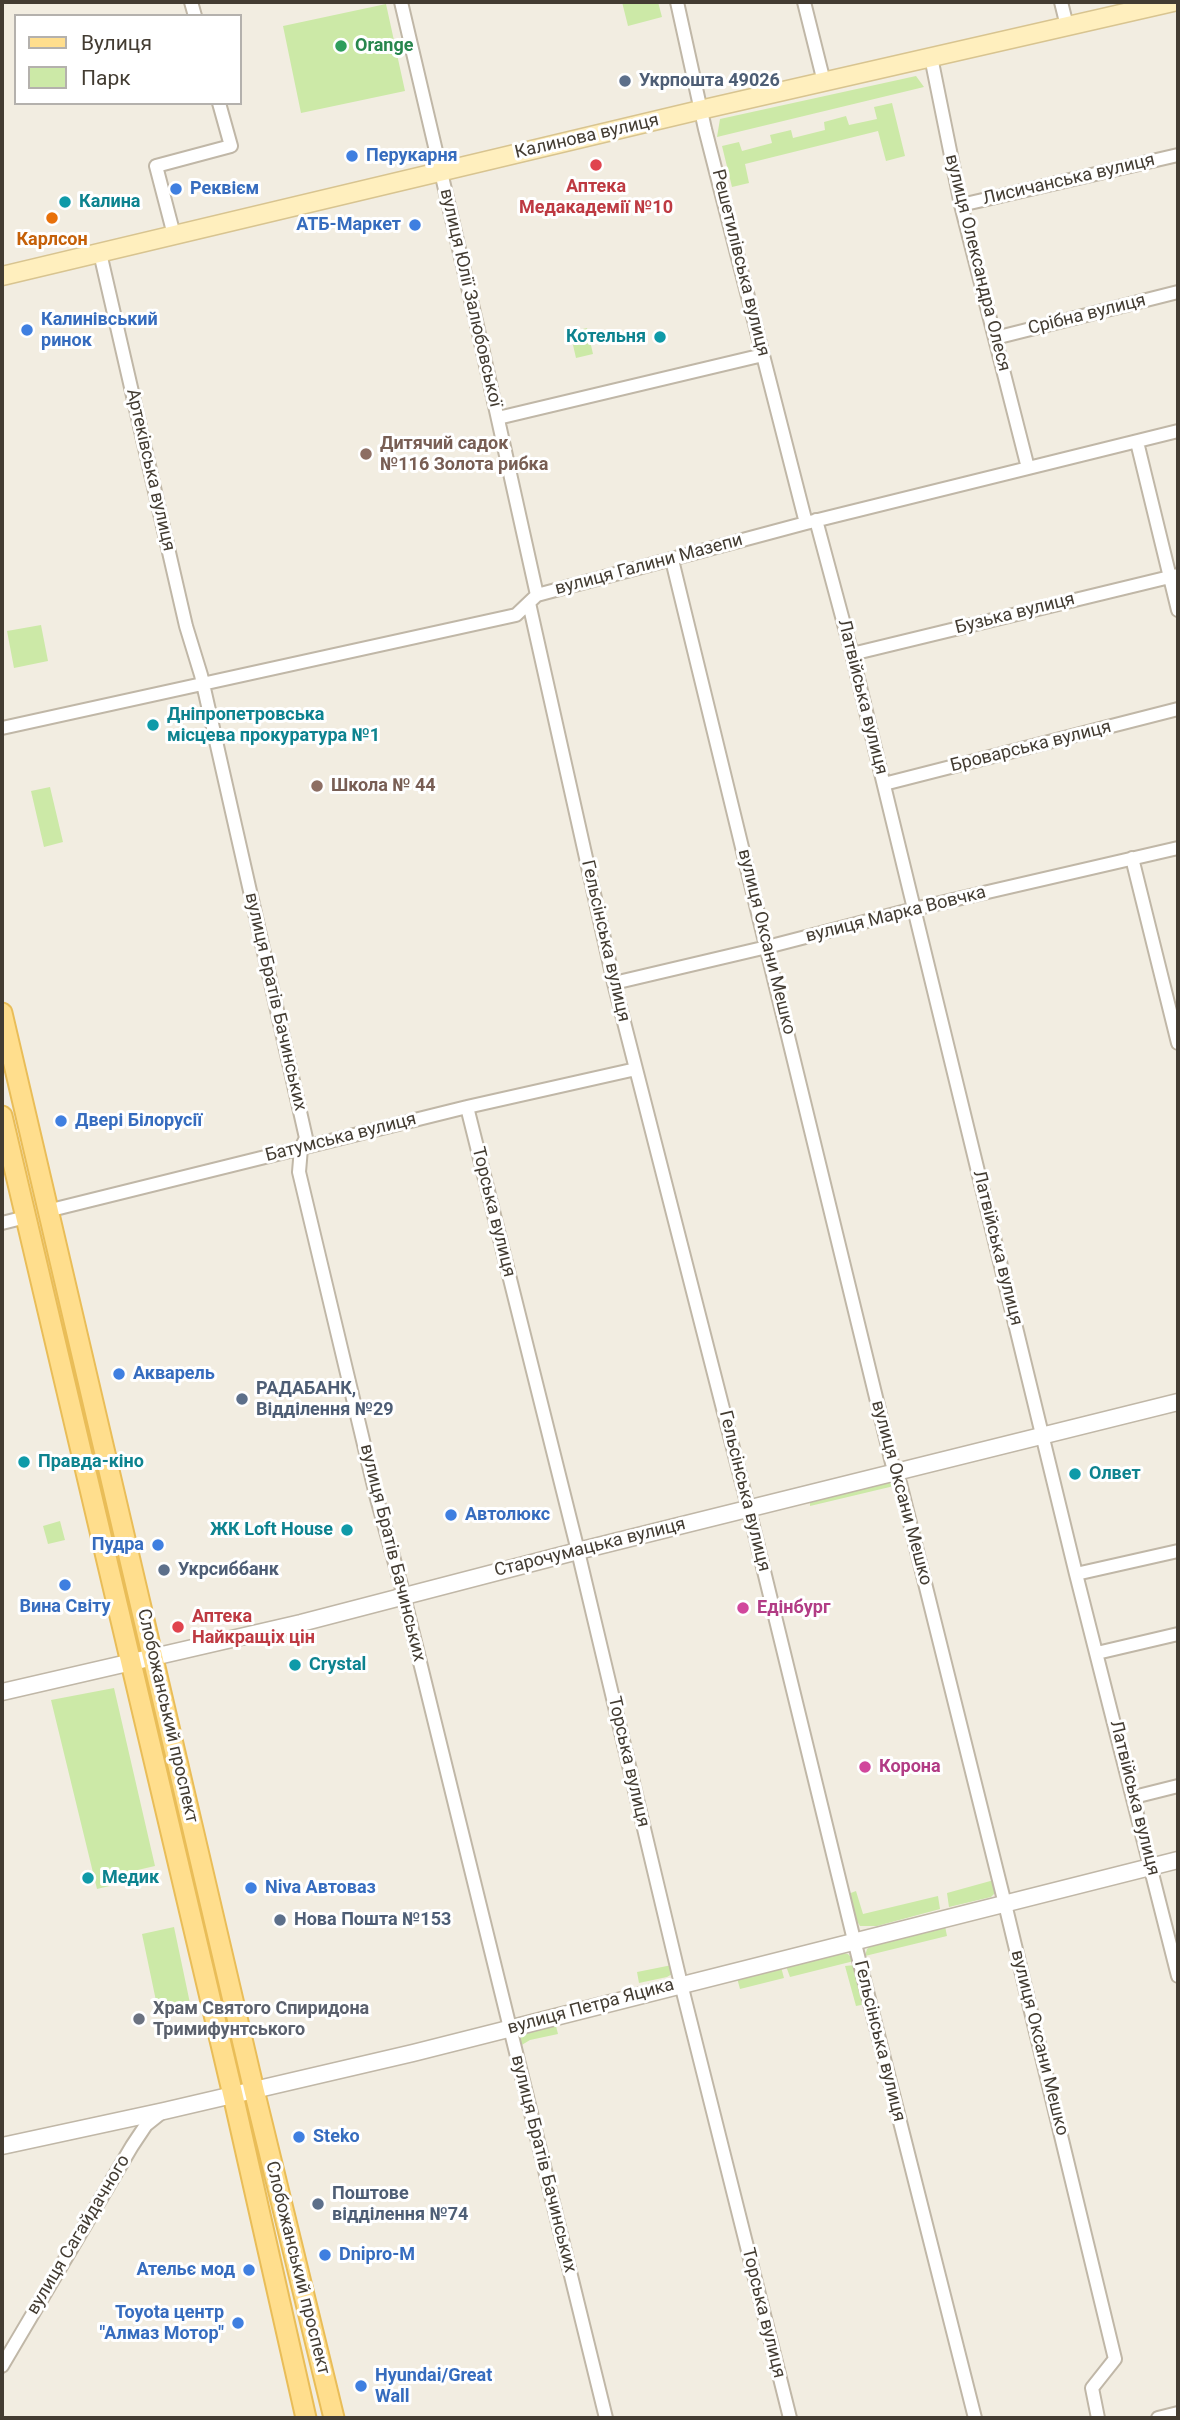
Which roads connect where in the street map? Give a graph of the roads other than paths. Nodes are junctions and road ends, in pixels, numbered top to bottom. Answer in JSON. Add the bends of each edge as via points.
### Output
{"nodes":[{"id":1,"x":401,"y":2,"type":"edge"},
{"id":2,"x":677,"y":2,"type":"edge"},
{"id":3,"x":804,"y":2,"type":"edge"},
{"id":4,"x":1061,"y":2,"type":"edge"},
{"id":5,"x":1173,"y":2,"type":"edge"},
{"id":6,"x":1067,"y":26,"type":"junction"},
{"id":7,"x":931,"y":57,"type":"junction"},
{"id":8,"x":824,"y":82,"type":"junction"},
{"id":9,"x":220,"y":105,"type":"edge"},
{"id":10,"x":700,"y":110,"type":"junction"},
{"id":11,"x":1178,"y":155,"type":"edge"},
{"id":12,"x":441,"y":172,"type":"junction"},
{"id":13,"x":961,"y":205,"type":"junction"},
{"id":14,"x":174,"y":235,"type":"junction"},
{"id":15,"x":100,"y":253,"type":"junction"},
{"id":16,"x":2,"y":276,"type":"edge"},
{"id":17,"x":1178,"y":292,"type":"edge"},
{"id":18,"x":995,"y":338,"type":"junction"},
{"id":19,"x":764,"y":355,"type":"junction"},
{"id":20,"x":498,"y":418,"type":"junction"},
{"id":21,"x":1178,"y":431,"type":"edge"},
{"id":22,"x":1137,"y":442,"type":"junction"},
{"id":23,"x":1028,"y":468,"type":"junction"},
{"id":24,"x":811,"y":522,"type":"junction"},
{"id":25,"x":672,"y":560,"type":"junction"},
{"id":26,"x":1174,"y":576,"type":"edge"},
{"id":27,"x":533,"y":599,"type":"junction"},
{"id":28,"x":1178,"y":610,"type":"edge"},
{"id":29,"x":852,"y":654,"type":"junction"},
{"id":30,"x":203,"y":685,"type":"junction"},
{"id":31,"x":1178,"y":709,"type":"edge"},
{"id":32,"x":2,"y":728,"type":"edge"},
{"id":33,"x":884,"y":784,"type":"junction"},
{"id":34,"x":1178,"y":848,"type":"edge"},
{"id":35,"x":1132,"y":858,"type":"junction"},
{"id":36,"x":914,"y":909,"type":"junction"},
{"id":37,"x":767,"y":947,"type":"junction"},
{"id":38,"x":614,"y":983,"type":"junction"},
{"id":39,"x":2,"y":1013,"type":"edge"},
{"id":40,"x":1178,"y":1043,"type":"edge"},
{"id":41,"x":636,"y":1069,"type":"junction"},
{"id":42,"x":467,"y":1107,"type":"junction"},
{"id":43,"x":2,"y":1116,"type":"edge"},
{"id":44,"x":301,"y":1148,"type":"junction"},
{"id":45,"x":47,"y":1211,"type":"junction"},
{"id":46,"x":26,"y":1217,"type":"junction"},
{"id":47,"x":2,"y":1223,"type":"edge"},
{"id":48,"x":1178,"y":1402,"type":"edge"},
{"id":49,"x":1043,"y":1435,"type":"junction"},
{"id":50,"x":895,"y":1472,"type":"junction"},
{"id":51,"x":749,"y":1509,"type":"junction"},
{"id":52,"x":578,"y":1551,"type":"junction"},
{"id":53,"x":1178,"y":1551,"type":"edge"},
{"id":54,"x":1076,"y":1574,"type":"junction"},
{"id":55,"x":404,"y":1596,"type":"junction"},
{"id":56,"x":1178,"y":1634,"type":"edge"},
{"id":57,"x":1097,"y":1653,"type":"junction"},
{"id":58,"x":153,"y":1658,"type":"junction"},
{"id":59,"x":132,"y":1663,"type":"junction"},
{"id":60,"x":2,"y":1692,"type":"edge"},
{"id":61,"x":1178,"y":1786,"type":"edge"},
{"id":62,"x":1134,"y":1797,"type":"junction"},
{"id":63,"x":1178,"y":1860,"type":"edge"},
{"id":64,"x":1151,"y":1867,"type":"junction"},
{"id":65,"x":1005,"y":1904,"type":"junction"},
{"id":66,"x":854,"y":1940,"type":"junction"},
{"id":67,"x":1178,"y":1976,"type":"edge"},
{"id":68,"x":681,"y":1984,"type":"junction"},
{"id":69,"x":510,"y":2029,"type":"junction"},
{"id":70,"x":254,"y":2090,"type":"junction"},
{"id":71,"x":233,"y":2095,"type":"junction"},
{"id":72,"x":164,"y":2111,"type":"junction"},
{"id":73,"x":2,"y":2146,"type":"edge"},
{"id":74,"x":2,"y":2365,"type":"edge"},
{"id":75,"x":1178,"y":2413,"type":"edge"},
{"id":76,"x":306,"y":2418,"type":"edge"},
{"id":77,"x":334,"y":2418,"type":"edge"},
{"id":78,"x":606,"y":2418,"type":"edge"},
{"id":79,"x":790,"y":2418,"type":"edge"},
{"id":80,"x":975,"y":2418,"type":"edge"},
{"id":81,"x":1098,"y":2418,"type":"edge"},
{"id":82,"x":1158,"y":2418,"type":"edge"}],
"edges":[{"from":1,"to":12,"type":"street","name":"вулиця Юлії Залюбовської"},
{"from":2,"to":10,"type":"street","name":"Решетилівська вулиця"},
{"from":3,"to":8,"type":"street"},
{"from":4,"to":6,"type":"street"},
{"from":5,"to":6,"type":"main road","name":"Калинова вулиця"},
{"from":6,"to":7,"type":"main road","name":"Калинова вулиця"},
{"from":7,"to":8,"type":"main road","name":"Калинова вулиця"},
{"from":7,"to":13,"type":"street","name":"вулиця Олександра Олеся"},
{"from":8,"to":10,"type":"main road","name":"Калинова вулиця"},
{"from":9,"to":14,"type":"street","via":[[231,146],[156,166]]},
{"from":10,"to":12,"type":"main road","name":"Калинова вулиця"},
{"from":10,"to":19,"type":"street","name":"Решетилівська вулиця"},
{"from":11,"to":13,"type":"street","name":"Лисичанська вулиця"},
{"from":12,"to":14,"type":"main road","name":"Калинова вулиця"},
{"from":12,"to":20,"type":"street","name":"вулиця Юлії Залюбовської"},
{"from":13,"to":18,"type":"street","name":"вулиця Олександра Олеся"},
{"from":14,"to":15,"type":"main road","name":"Калинова вулиця"},
{"from":15,"to":16,"type":"main road","name":"Калинова вулиця"},
{"from":15,"to":30,"type":"street","name":"Артеківська вулиця"},
{"from":17,"to":18,"type":"street","name":"Срібна вулиця"},
{"from":18,"to":23,"type":"street","name":"вулиця Олександра Олеся"},
{"from":19,"to":20,"type":"street"},
{"from":19,"to":24,"type":"street","name":"Решетилівська вулиця"},
{"from":20,"to":27,"type":"street","name":"вулиця Юлії Залюбовської"},
{"from":21,"to":22,"type":"street","name":"вулиця Галини Мазепи"},
{"from":22,"to":23,"type":"street","name":"вулиця Галини Мазепи"},
{"from":22,"to":26,"type":"street"},
{"from":23,"to":24,"type":"street","name":"вулиця Галини Мазепи"},
{"from":24,"to":25,"type":"street","name":"вулиця Галини Мазепи"},
{"from":24,"to":29,"type":"street","name":"Латвійська вулиця"},
{"from":25,"to":27,"type":"street","name":"вулиця Галини Мазепи"},
{"from":25,"to":37,"type":"street","name":"вулиця Оксани Мешко"},
{"from":26,"to":28,"type":"street"},
{"from":26,"to":29,"type":"street","name":"Бузька вулиця"},
{"from":27,"to":30,"type":"street","name":"вулиця Галини Мазепи","via":[[516,615]]},
{"from":27,"to":38,"type":"street","name":"Гельсінська вулиця"},
{"from":29,"to":33,"type":"street","name":"Латвійська вулиця"},
{"from":30,"to":32,"type":"street","name":"вулиця Галини Мазепи"},
{"from":30,"to":44,"type":"street","name":"вулиця Братів Бачинських","via":[[306,1138]]},
{"from":31,"to":33,"type":"street","name":"Броварська вулиця"},
{"from":33,"to":36,"type":"street","name":"Латвійська вулиця"},
{"from":34,"to":35,"type":"street","name":"вулиця Марка Вовчка"},
{"from":35,"to":36,"type":"street","name":"вулиця Марка Вовчка"},
{"from":35,"to":40,"type":"street"},
{"from":36,"to":37,"type":"street","name":"вулиця Марка Вовчка"},
{"from":36,"to":49,"type":"street","name":"Латвійська вулиця"},
{"from":37,"to":38,"type":"street","name":"вулиця Марка Вовчка"},
{"from":37,"to":50,"type":"street","name":"вулиця Оксани Мешко"},
{"from":38,"to":41,"type":"street","name":"Гельсінська вулиця"},
{"from":39,"to":45,"type":"main road","name":"Слобожанський проспект"},
{"from":41,"to":42,"type":"street","name":"Батумська вулиця"},
{"from":41,"to":51,"type":"street","name":"Гельсінська вулиця"},
{"from":42,"to":44,"type":"street","name":"Батумська вулиця"},
{"from":42,"to":52,"type":"street","name":"Торська вулиця"},
{"from":43,"to":46,"type":"main road","name":"Слобожанський проспект"},
{"from":44,"to":45,"type":"street","name":"Батумська вулиця"},
{"from":44,"to":55,"type":"street","name":"вулиця Братів Бачинських","via":[[299,1172]]},
{"from":45,"to":58,"type":"main road","name":"Слобожанський проспект"},
{"from":46,"to":47,"type":"street"},
{"from":46,"to":59,"type":"main road","name":"Слобожанський проспект"},
{"from":48,"to":49,"type":"street","name":"Старочумацька вулиця"},
{"from":49,"to":50,"type":"street","name":"Старочумацька вулиця"},
{"from":49,"to":54,"type":"street","name":"Латвійська вулиця"},
{"from":50,"to":51,"type":"street","name":"Старочумацька вулиця"},
{"from":50,"to":65,"type":"street","name":"вулиця Оксани Мешко"},
{"from":51,"to":52,"type":"street","name":"Старочумацька вулиця"},
{"from":51,"to":66,"type":"street","name":"Гельсінська вулиця"},
{"from":52,"to":55,"type":"street","name":"Старочумацька вулиця"},
{"from":52,"to":68,"type":"street","name":"Торська вулиця"},
{"from":53,"to":54,"type":"street"},
{"from":54,"to":57,"type":"street","name":"Латвійська вулиця"},
{"from":55,"to":58,"type":"street","name":"Старочумацька вулиця"},
{"from":55,"to":69,"type":"street","name":"вулиця Братів Бачинських"},
{"from":56,"to":57,"type":"street"},
{"from":57,"to":62,"type":"street","name":"Латвійська вулиця"},
{"from":58,"to":59,"type":"street","name":"Старочумацька вулиця"},
{"from":58,"to":70,"type":"main road","name":"Слобожанський проспект"},
{"from":59,"to":60,"type":"street","name":"Старочумацька вулиця"},
{"from":59,"to":71,"type":"main road","name":"Слобожанський проспект"},
{"from":61,"to":62,"type":"street"},
{"from":62,"to":64,"type":"street","name":"Латвійська вулиця"},
{"from":63,"to":64,"type":"street","name":"вулиця Петра Яцика"},
{"from":64,"to":65,"type":"street","name":"вулиця Петра Яцика"},
{"from":64,"to":67,"type":"street","name":"Латвійська вулиця"},
{"from":65,"to":66,"type":"street","name":"вулиця Петра Яцика"},
{"from":65,"to":81,"type":"street","name":"вулиця Оксани Мешко","via":[[1115,2360],[1092,2388]]},
{"from":66,"to":68,"type":"street","name":"вулиця Петра Яцика"},
{"from":66,"to":80,"type":"street","name":"Гельсінська вулиця"},
{"from":68,"to":69,"type":"street","name":"вулиця Петра Яцика"},
{"from":68,"to":79,"type":"street","name":"Торська вулиця"},
{"from":69,"to":70,"type":"street","name":"вулиця Петра Яцика"},
{"from":69,"to":78,"type":"street","name":"вулиця Братів Бачинських"},
{"from":70,"to":71,"type":"street","name":"вулиця Петра Яцика"},
{"from":70,"to":77,"type":"main road","name":"Слобожанський проспект"},
{"from":71,"to":72,"type":"street","name":"вулиця Петра Яцика"},
{"from":71,"to":76,"type":"main road","name":"Слобожанський проспект"},
{"from":72,"to":73,"type":"street","name":"вулиця Петра Яцика"},
{"from":72,"to":74,"type":"street","name":"вулиця Сагайдачного","via":[[146,2124]]},
{"from":75,"to":82,"type":"street"}]}
